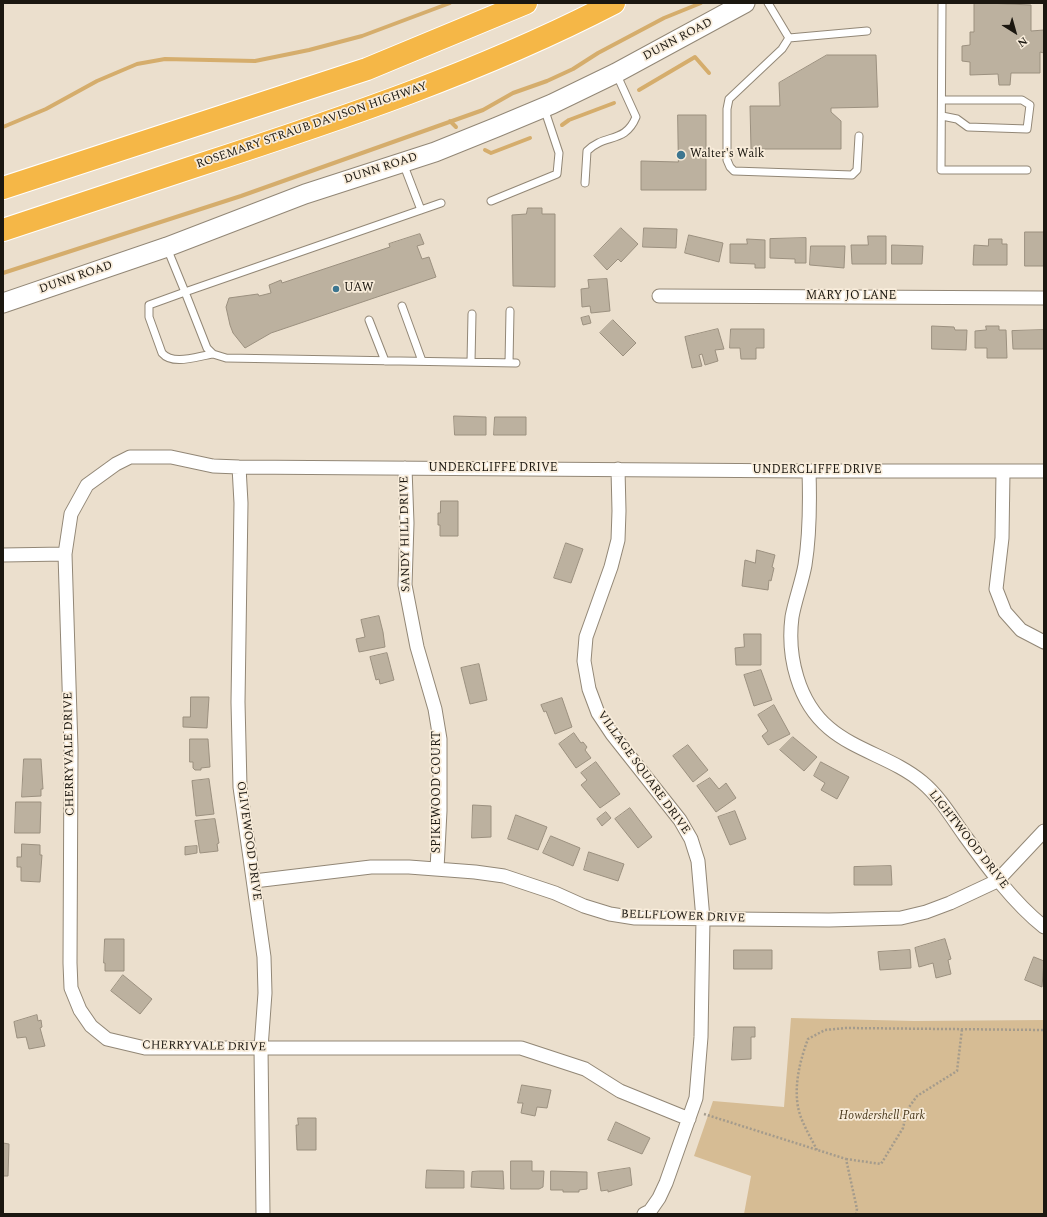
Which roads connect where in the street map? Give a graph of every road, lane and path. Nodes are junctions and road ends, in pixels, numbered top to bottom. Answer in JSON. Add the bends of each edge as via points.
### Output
{"nodes":[{"id":1,"x":526,"y":3,"type":"edge"},
{"id":2,"x":614,"y":3,"type":"edge"},
{"id":3,"x":745,"y":3,"type":"edge"},
{"id":4,"x":768,"y":3,"type":"edge"},
{"id":5,"x":942,"y":3,"type":"edge"},
{"id":6,"x":867,"y":31,"type":"dead end"},
{"id":7,"x":789,"y":38,"type":"junction"},
{"id":8,"x":616,"y":73,"type":"junction"},
{"id":9,"x":942,"y":100,"type":"junction"},
{"id":10,"x":544,"y":107,"type":"junction"},
{"id":11,"x":942,"y":116,"type":"junction"},
{"id":12,"x":858,"y":136,"type":"dead end"},
{"id":13,"x":402,"y":162,"type":"junction"},
{"id":14,"x":1027,"y":170,"type":"dead end"},
{"id":15,"x":585,"y":183,"type":"dead end"},
{"id":16,"x":3,"y":188,"type":"edge"},
{"id":17,"x":491,"y":201,"type":"dead end"},
{"id":18,"x":441,"y":203,"type":"dead end"},
{"id":19,"x":421,"y":210,"type":"junction"},
{"id":20,"x":3,"y":230,"type":"edge"},
{"id":21,"x":167,"y":247,"type":"junction"},
{"id":22,"x":185,"y":292,"type":"junction"},
{"id":23,"x":659,"y":296,"type":"dead end"},
{"id":24,"x":1044,"y":298,"type":"edge"},
{"id":25,"x":3,"y":303,"type":"edge"},
{"id":26,"x":402,"y":306,"type":"dead end"},
{"id":27,"x":510,"y":311,"type":"dead end"},
{"id":28,"x":472,"y":314,"type":"dead end"},
{"id":29,"x":369,"y":320,"type":"dead end"},
{"id":30,"x":213,"y":354,"type":"junction"},
{"id":31,"x":385,"y":361,"type":"junction"},
{"id":32,"x":422,"y":361,"type":"junction"},
{"id":33,"x":471,"y":362,"type":"junction"},
{"id":34,"x":239,"y":467,"type":"junction"},
{"id":35,"x":405,"y":468,"type":"junction"},
{"id":36,"x":618,"y":469,"type":"junction"},
{"id":37,"x":809,"y":471,"type":"junction"},
{"id":38,"x":1044,"y":471,"type":"edge"},
{"id":39,"x":1003,"y":472,"type":"junction"},
{"id":40,"x":65,"y":554,"type":"junction"},
{"id":41,"x":3,"y":555,"type":"edge"},
{"id":42,"x":1044,"y":642,"type":"edge"},
{"id":43,"x":417,"y":647,"type":"joint"},
{"id":44,"x":1044,"y":831,"type":"edge"},
{"id":45,"x":437,"y":869,"type":"junction"},
{"id":46,"x":254,"y":881,"type":"junction"},
{"id":47,"x":997,"y":881,"type":"junction"},
{"id":48,"x":703,"y":919,"type":"junction"},
{"id":49,"x":1044,"y":927,"type":"edge"},
{"id":50,"x":962,"y":1029,"type":"junction"},
{"id":51,"x":1044,"y":1030,"type":"edge"},
{"id":52,"x":261,"y":1048,"type":"junction"},
{"id":53,"x":691,"y":1114,"type":"junction"},
{"id":54,"x":817,"y":1150,"type":"junction"},
{"id":55,"x":846,"y":1159,"type":"junction"},
{"id":56,"x":263,"y":1214,"type":"edge"},
{"id":57,"x":644,"y":1214,"type":"edge"},
{"id":58,"x":856,"y":1214,"type":"edge"}],
"edges":[{"from":1,"to":16,"type":"highway","via":[[367,69]]},
{"from":2,"to":20,"type":"highway","name":"ROSEMARY STRAUB DAVISON HIGHWAY","via":[[468,70],[399,98]]},
{"from":3,"to":8,"type":"street","name":"DUNN ROAD"},
{"from":4,"to":7,"type":"lane"},
{"from":5,"to":9,"type":"lane"},
{"from":6,"to":7,"type":"lane"},
{"from":7,"to":12,"type":"lane","via":[[782,49],[730,98],[727,109],[727,160],[730,168],[734,171],[852,175],[858,170]]},
{"from":8,"to":10,"type":"street","name":"DUNN ROAD"},
{"from":8,"to":15,"type":"lane","via":[[636,117],[632,128],[622,135],[593,145],[587,151]]},
{"from":9,"to":11,"type":"lane"},
{"from":9,"to":11,"type":"lane","via":[[1022,100],[1030,105],[1027,129],[968,127],[957,119]]},
{"from":10,"to":13,"type":"street","name":"DUNN ROAD","via":[[435,152]]},
{"from":10,"to":17,"type":"lane","via":[[559,153],[557,174]]},
{"from":11,"to":14,"type":"lane","via":[[942,170]]},
{"from":13,"to":19,"type":"lane"},
{"from":13,"to":21,"type":"street","name":"DUNN ROAD","via":[[305,194]]},
{"from":18,"to":19,"type":"lane"},
{"from":19,"to":22,"type":"lane"},
{"from":21,"to":22,"type":"lane"},
{"from":21,"to":25,"type":"street","name":"DUNN ROAD"},
{"from":22,"to":30,"type":"lane","via":[[207,348]]},
{"from":22,"to":30,"type":"lane","via":[[149,305],[149,317],[162,353],[174,360]]},
{"from":23,"to":24,"type":"street","name":"MARY JO LANE"},
{"from":26,"to":32,"type":"lane"},
{"from":27,"to":33,"type":"lane","via":[[513,363]]},
{"from":28,"to":33,"type":"lane"},
{"from":29,"to":31,"type":"lane"},
{"from":30,"to":31,"type":"lane","via":[[226,358]]},
{"from":31,"to":32,"type":"lane"},
{"from":32,"to":33,"type":"lane"},
{"from":34,"to":35,"type":"street","name":"UNDERCLIFFE DRIVE"},
{"from":34,"to":40,"type":"street","name":"UNDERCLIFFE DRIVE","via":[[148,457],[130,457],[116,464],[87,484],[79,497],[71,514]]},
{"from":34,"to":46,"type":"street","name":"OLIVEWOOD DRIVE","via":[[240,787]]},
{"from":35,"to":36,"type":"street","name":"UNDERCLIFFE DRIVE"},
{"from":35,"to":43,"type":"street","name":"SANDY HILL DRIVE","via":[[405,585]]},
{"from":36,"to":37,"type":"street","name":"UNDERCLIFFE DRIVE"},
{"from":36,"to":48,"type":"street","name":"VILLAGE SQUARE DRIVE","via":[[618,540],[586,637],[584,662],[589,688],[598,713],[680,820],[691,840],[698,861]]},
{"from":37,"to":39,"type":"street","name":"UNDERCLIFFE DRIVE"},
{"from":37,"to":47,"type":"street","name":"LIGHTWOOD DRIVE","via":[[809,532],[805,564],[793,616],[791,641],[799,686],[828,727],[922,782],[938,799]]},
{"from":38,"to":39,"type":"street","name":"UNDERCLIFFE DRIVE"},
{"from":39,"to":42,"type":"street","via":[[1002,538],[996,589],[1005,612],[1021,630]]},
{"from":40,"to":41,"type":"street"},
{"from":40,"to":52,"type":"street","name":"CHERRYVALE DRIVE","via":[[72,756],[70,963],[72,988],[80,1010],[91,1026],[107,1039],[122,1044],[145,1048]]},
{"from":43,"to":45,"type":"street","name":"SPIKEWOOD COURT","via":[[435,709],[440,739]]},
{"from":44,"to":47,"type":"street","name":"BELLFLOWER DRIVE"},
{"from":45,"to":46,"type":"street","name":"BELLFLOWER DRIVE","via":[[371,867]]},
{"from":45,"to":48,"type":"street","name":"BELLFLOWER DRIVE","via":[[504,876],[610,914],[635,918]]},
{"from":46,"to":52,"type":"street","name":"OLIVEWOOD DRIVE","via":[[264,957],[265,993]]},
{"from":47,"to":48,"type":"street","name":"BELLFLOWER DRIVE","via":[[950,903],[901,918]]},
{"from":47,"to":49,"type":"street","name":"LIGHTWOOD DRIVE"},
{"from":48,"to":53,"type":"street","name":"VILLAGE SQUARE DRIVE","via":[[700,1074]]},
{"from":50,"to":51,"type":"path"},
{"from":50,"to":54,"type":"path","via":[[846,1028],[825,1030],[808,1039],[801,1058],[798,1106]]},
{"from":50,"to":55,"type":"path","via":[[957,1071],[917,1096],[907,1110],[903,1128],[881,1164]]},
{"from":52,"to":53,"type":"street","name":"CHERRYVALE DRIVE","via":[[521,1048],[585,1069],[620,1091]]},
{"from":52,"to":56,"type":"street","name":"OLIVEWOOD DRIVE"},
{"from":53,"to":54,"type":"path"},
{"from":53,"to":57,"type":"street","name":"VILLAGE SQUARE DRIVE","via":[[659,1198],[650,1211]]},
{"from":54,"to":55,"type":"path"},
{"from":55,"to":58,"type":"path"}]}
